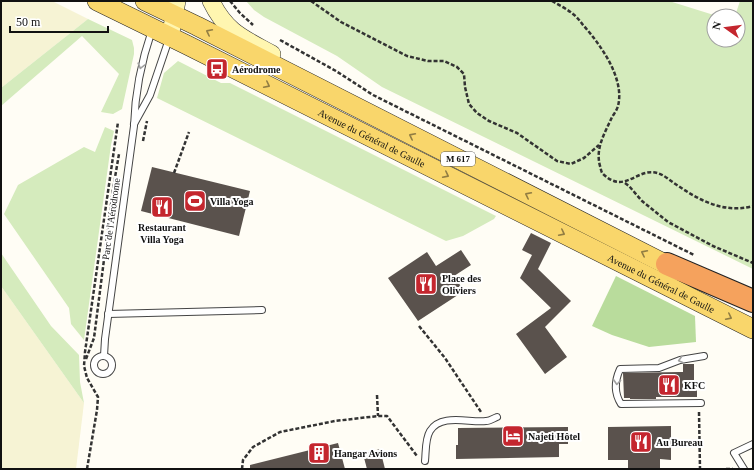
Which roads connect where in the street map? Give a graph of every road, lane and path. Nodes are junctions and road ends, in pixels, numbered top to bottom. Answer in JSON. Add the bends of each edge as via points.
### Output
{"nodes":[{"id":1,"x":97,"y":1,"type":"edge"},
{"id":2,"x":144,"y":1,"type":"edge"},
{"id":3,"x":211,"y":1,"type":"edge"},
{"id":4,"x":230,"y":1,"type":"edge"},
{"id":5,"x":311,"y":1,"type":"edge"},
{"id":6,"x":552,"y":1,"type":"edge"},
{"id":7,"x":170,"y":7,"type":"edge"},
{"id":8,"x":254,"y":26,"type":"dead end"},
{"id":9,"x":153,"y":28,"type":"junction"},
{"id":10,"x":170,"y":37,"type":"junction"},
{"id":11,"x":278,"y":39,"type":"dead end"},
{"id":12,"x":350,"y":105,"type":"junction"},
{"id":13,"x":118,"y":122,"type":"dead end"},
{"id":14,"x":134,"y":126,"type":"junction"},
{"id":15,"x":189,"y":132,"type":"dead end"},
{"id":16,"x":599,"y":145,"type":"junction"},
{"id":17,"x":120,"y":147,"type":"dead end"},
{"id":18,"x":174,"y":173,"type":"dead end"},
{"id":19,"x":625,"y":183,"type":"junction"},
{"id":20,"x":753,"y":206,"type":"edge"},
{"id":21,"x":700,"y":258,"type":"dead end"},
{"id":22,"x":753,"y":263,"type":"edge"},
{"id":23,"x":667,"y":264,"type":"junction"},
{"id":24,"x":753,"y":301,"type":"edge"},
{"id":25,"x":262,"y":310,"type":"dead end"},
{"id":26,"x":753,"y":310,"type":"edge"},
{"id":27,"x":108,"y":314,"type":"junction"},
{"id":28,"x":419,"y":326,"type":"dead end"},
{"id":29,"x":753,"y":329,"type":"edge"},
{"id":30,"x":104,"y":356,"type":"dead end"},
{"id":31,"x":704,"y":356,"type":"dead end"},
{"id":32,"x":84,"y":366,"type":"junction"},
{"id":33,"x":377,"y":395,"type":"dead end"},
{"id":34,"x":700,"y":403,"type":"joint"},
{"id":35,"x":378,"y":416,"type":"junction"},
{"id":36,"x":497,"y":416,"type":"dead end"},
{"id":37,"x":487,"y":421,"type":"junction"},
{"id":38,"x":753,"y":444,"type":"edge"},
{"id":39,"x":425,"y":461,"type":"joint"},
{"id":40,"x":87,"y":469,"type":"edge"},
{"id":41,"x":242,"y":469,"type":"edge"},
{"id":42,"x":700,"y":469,"type":"edge"},
{"id":43,"x":744,"y":469,"type":"edge"}],
"edges":[{"from":1,"to":9,"type":"main road","name":"Avenue du Général de Gaulle","number":"M 617"},
{"from":2,"to":7,"type":"main road","name":"Avenue du Général de Gaulle","number":"M 617"},
{"from":3,"to":12,"type":"main road","via":[[223,21],[235,34],[317,79]]},
{"from":4,"to":8,"type":"path"},
{"from":5,"to":16,"type":"path","via":[[341,22],[407,56],[428,61],[444,61],[457,67],[464,74],[469,104],[477,113],[517,133],[557,161],[571,164],[584,158]]},
{"from":6,"to":16,"type":"path","via":[[574,15],[594,37],[611,65],[619,90],[618,107]]},
{"from":7,"to":9,"type":"main road"},
{"from":7,"to":10,"type":"main road"},
{"from":12,"to":7,"type":"main road","name":"Avenue du Général de Gaulle","number":"M 617","one_way":true},
{"from":9,"to":10,"type":"main road","name":"Avenue du Général de Gaulle","number":"M 617"},
{"from":9,"to":14,"type":"lane","name":"Parc de l'Aérodrome","one_way":true,"via":[[139,76]]},
{"from":10,"to":14,"type":"lane","name":"Parc de l'Aérodrome","via":[[150,95]]},
{"from":10,"to":29,"type":"main road","name":"Avenue du Général de Gaulle","number":"M 617","one_way":true},
{"from":11,"to":21,"type":"path","via":[[336,70],[379,98]]},
{"from":23,"to":12,"type":"main road","name":"Avenue du Général de Gaulle","number":"M 617","one_way":true},
{"from":13,"to":32,"type":"path"},
{"from":14,"to":27,"type":"lane","name":"Parc de l'Aérodrome"},
{"from":15,"to":18,"type":"path"},
{"from":16,"to":19,"type":"path","via":[[602,173],[613,181]]},
{"from":17,"to":32,"type":"path","via":[[94,338]]},
{"from":19,"to":20,"type":"path","via":[[647,172],[657,172],[699,199],[722,207],[742,209]]},
{"from":19,"to":22,"type":"path","via":[[668,222]]},
{"from":23,"to":24,"type":"highway"},
{"from":23,"to":26,"type":"main road","name":"Avenue du Général de Gaulle","number":"M 617"},
{"from":25,"to":27,"type":"lane"},
{"from":27,"to":30,"type":"lane","name":"Parc de l'Aérodrome"},
{"from":28,"to":37,"type":"path","via":[[445,358]]},
{"from":31,"to":34,"type":"lane","one_way":true,"via":[[680,360],[659,368],[620,369],[616,378],[617,398],[621,404]]},
{"from":32,"to":40,"type":"path","via":[[87,378],[98,397]]},
{"from":33,"to":35,"type":"path"},
{"from":34,"to":42,"type":"path"},
{"from":35,"to":39,"type":"path","via":[[387,416],[415,454]]},
{"from":35,"to":41,"type":"path","via":[[328,422],[280,432],[252,447],[243,460]]},
{"from":36,"to":37,"type":"lane"},
{"from":37,"to":39,"type":"lane","via":[[454,420],[435,425],[430,432]]},
{"from":38,"to":43,"type":"lane","via":[[734,453]]}]}
